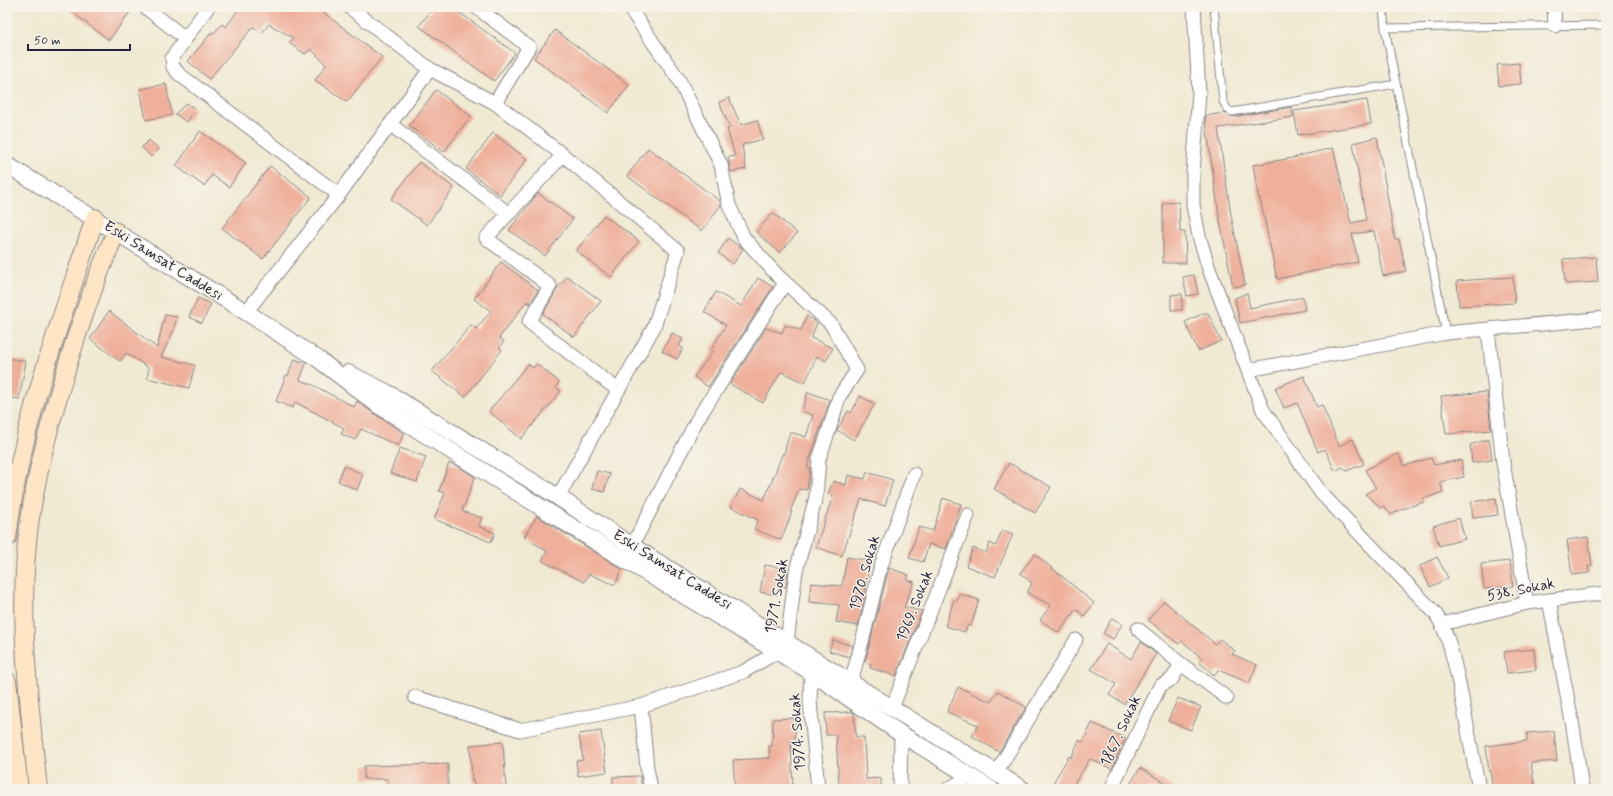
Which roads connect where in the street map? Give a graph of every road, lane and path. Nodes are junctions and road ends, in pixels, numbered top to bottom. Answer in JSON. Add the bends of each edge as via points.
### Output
{"nodes":[{"id":1,"x":146,"y":7,"type":"edge"},
{"id":2,"x":208,"y":7,"type":"edge"},
{"id":3,"x":349,"y":7,"type":"edge"},
{"id":4,"x":476,"y":7,"type":"edge"},
{"id":5,"x":1194,"y":7,"type":"edge"},
{"id":6,"x":1214,"y":7,"type":"edge"},
{"id":7,"x":1383,"y":7,"type":"edge"},
{"id":8,"x":1554,"y":7,"type":"edge"},
{"id":9,"x":630,"y":9,"type":"dead end"},
{"id":10,"x":1606,"y":25,"type":"edge"},
{"id":11,"x":1555,"y":26,"type":"junction"},
{"id":12,"x":1386,"y":28,"type":"junction"},
{"id":13,"x":185,"y":38,"type":"junction"},
{"id":14,"x":430,"y":70,"type":"junction"},
{"id":15,"x":1396,"y":84,"type":"junction"},
{"id":16,"x":494,"y":103,"type":"junction"},
{"id":17,"x":391,"y":125,"type":"junction"},
{"id":18,"x":563,"y":155,"type":"junction"},
{"id":19,"x":7,"y":164,"type":"edge"},
{"id":20,"x":339,"y":196,"type":"junction"},
{"id":21,"x":508,"y":213,"type":"junction"},
{"id":22,"x":95,"y":218,"type":"junction"},
{"id":23,"x":116,"y":232,"type":"junction"},
{"id":24,"x":785,"y":283,"type":"junction"},
{"id":25,"x":246,"y":312,"type":"junction"},
{"id":26,"x":1606,"y":318,"type":"edge"},
{"id":27,"x":1488,"y":330,"type":"junction"},
{"id":28,"x":1446,"y":333,"type":"junction"},
{"id":29,"x":318,"y":359,"type":"junction"},
{"id":30,"x":1248,"y":370,"type":"junction"},
{"id":31,"x":618,"y":390,"type":"junction"},
{"id":32,"x":914,"y":474,"type":"dead end"},
{"id":33,"x":558,"y":497,"type":"junction"},
{"id":34,"x":968,"y":515,"type":"dead end"},
{"id":35,"x":7,"y":538,"type":"edge"},
{"id":36,"x":632,"y":546,"type":"junction"},
{"id":37,"x":1606,"y":593,"type":"edge"},
{"id":38,"x":1549,"y":600,"type":"junction"},
{"id":39,"x":1527,"y":602,"type":"junction"},
{"id":40,"x":1442,"y":624,"type":"junction"},
{"id":41,"x":1138,"y":629,"type":"dead end"},
{"id":42,"x":1076,"y":640,"type":"dead end"},
{"id":43,"x":782,"y":647,"type":"junction"},
{"id":44,"x":1181,"y":664,"type":"junction"},
{"id":45,"x":811,"y":672,"type":"junction"},
{"id":46,"x":7,"y":681,"type":"edge"},
{"id":47,"x":851,"y":682,"type":"junction"},
{"id":48,"x":415,"y":697,"type":"dead end"},
{"id":49,"x":1227,"y":698,"type":"dead end"},
{"id":50,"x":641,"y":706,"type":"junction"},
{"id":51,"x":892,"y":708,"type":"junction"},
{"id":52,"x":901,"y":734,"type":"junction"},
{"id":53,"x":996,"y":773,"type":"junction"},
{"id":54,"x":970,"y":777,"type":"junction"},
{"id":55,"x":18,"y":789,"type":"edge"},
{"id":56,"x":38,"y":789,"type":"edge"},
{"id":57,"x":651,"y":789,"type":"edge"},
{"id":58,"x":818,"y":789,"type":"edge"},
{"id":59,"x":900,"y":789,"type":"edge"},
{"id":60,"x":948,"y":789,"type":"edge"},
{"id":61,"x":991,"y":789,"type":"edge"},
{"id":62,"x":1022,"y":789,"type":"edge"},
{"id":63,"x":1112,"y":789,"type":"edge"},
{"id":64,"x":1479,"y":789,"type":"edge"},
{"id":65,"x":1582,"y":789,"type":"edge"}],
"edges":[{"from":1,"to":13,"type":"street"},
{"from":2,"to":13,"type":"street"},
{"from":3,"to":14,"type":"street"},
{"from":4,"to":16,"type":"street","via":[[529,47]]},
{"from":5,"to":30,"type":"street","via":[[1199,93],[1193,205],[1209,269]]},
{"from":6,"to":15,"type":"lane","via":[[1223,101],[1232,112]]},
{"from":7,"to":12,"type":"lane"},
{"from":8,"to":11,"type":"street"},
{"from":9,"to":24,"type":"street","via":[[678,80],[692,106],[721,165],[729,205],[744,238]]},
{"from":10,"to":11,"type":"lane"},
{"from":11,"to":12,"type":"lane"},
{"from":12,"to":15,"type":"lane"},
{"from":13,"to":20,"type":"street","via":[[172,58],[173,67],[179,74]]},
{"from":14,"to":16,"type":"street"},
{"from":14,"to":17,"type":"street"},
{"from":15,"to":28,"type":"lane"},
{"from":16,"to":18,"type":"street"},
{"from":17,"to":20,"type":"street"},
{"from":17,"to":21,"type":"street"},
{"from":18,"to":21,"type":"street"},
{"from":18,"to":31,"type":"street","via":[[678,251],[654,327]]},
{"from":19,"to":22,"type":"street","name":"Eski Samsat Caddesi"},
{"from":20,"to":25,"type":"street"},
{"from":21,"to":31,"type":"street","via":[[486,238],[550,286],[529,322]]},
{"from":22,"to":23,"type":"street","name":"Eski Samsat Caddesi"},
{"from":22,"to":35,"type":"main road","via":[[48,357],[22,450]]},
{"from":23,"to":25,"type":"street","name":"Eski Samsat Caddesi"},
{"from":23,"to":56,"type":"main road","via":[[99,270],[68,363],[42,455],[29,527],[25,568],[24,636]]},
{"from":24,"to":36,"type":"street","via":[[697,420]]},
{"from":24,"to":43,"type":"street","name":"1971. Sokak","via":[[832,324],[857,370],[838,397],[819,459],[816,497],[796,571]]},
{"from":25,"to":29,"type":"street","name":"Eski Samsat Caddesi"},
{"from":26,"to":27,"type":"street"},
{"from":27,"to":28,"type":"street"},
{"from":27,"to":39,"type":"street","via":[[1503,462]]},
{"from":28,"to":30,"type":"street"},
{"from":29,"to":33,"type":"street","name":"Eski Samsat Caddesi","via":[[386,392]]},
{"from":29,"to":43,"type":"street","name":"Eski Samsat Caddesi","via":[[378,405],[618,556]]},
{"from":30,"to":40,"type":"street","via":[[1262,410],[1321,493],[1435,613]]},
{"from":31,"to":33,"type":"street"},
{"from":32,"to":47,"type":"street","name":"1970. Sokak","via":[[880,569]]},
{"from":33,"to":36,"type":"street","name":"Eski Samsat Caddesi"},
{"from":34,"to":51,"type":"street","name":"1969. Sokak"},
{"from":36,"to":43,"type":"street","name":"Eski Samsat Caddesi"},
{"from":37,"to":38,"type":"street","name":"538. Sokak"},
{"from":38,"to":39,"type":"street","name":"538. Sokak"},
{"from":38,"to":65,"type":"street"},
{"from":39,"to":40,"type":"street","name":"538. Sokak"},
{"from":40,"to":64,"type":"street","via":[[1458,678]]},
{"from":41,"to":44,"type":"street"},
{"from":42,"to":53,"type":"street"},
{"from":43,"to":45,"type":"street","name":"Eski Samsat Caddesi"},
{"from":43,"to":47,"type":"street","name":"Eski Samsat Caddesi"},
{"from":43,"to":50,"type":"street","name":"1971. Sokak","via":[[743,672]]},
{"from":44,"to":49,"type":"street"},
{"from":44,"to":63,"type":"street","name":"1867. Sokak","via":[[1172,679],[1160,686]]},
{"from":45,"to":52,"type":"street","name":"Eski Samsat Caddesi"},
{"from":45,"to":58,"type":"street","name":"1974. Sokak","via":[[810,701]]},
{"from":46,"to":55,"type":"main road"},
{"from":47,"to":51,"type":"street","name":"Eski Samsat Caddesi"},
{"from":48,"to":50,"type":"street","name":"1971. Sokak","via":[[520,730]]},
{"from":50,"to":57,"type":"street"},
{"from":51,"to":53,"type":"street","name":"Eski Samsat Caddesi"},
{"from":52,"to":54,"type":"street","name":"Eski Samsat Caddesi"},
{"from":52,"to":59,"type":"street"},
{"from":53,"to":62,"type":"street","name":"Eski Samsat Caddesi"},
{"from":54,"to":60,"type":"street"},
{"from":54,"to":61,"type":"street","name":"Eski Samsat Caddesi"}]}
